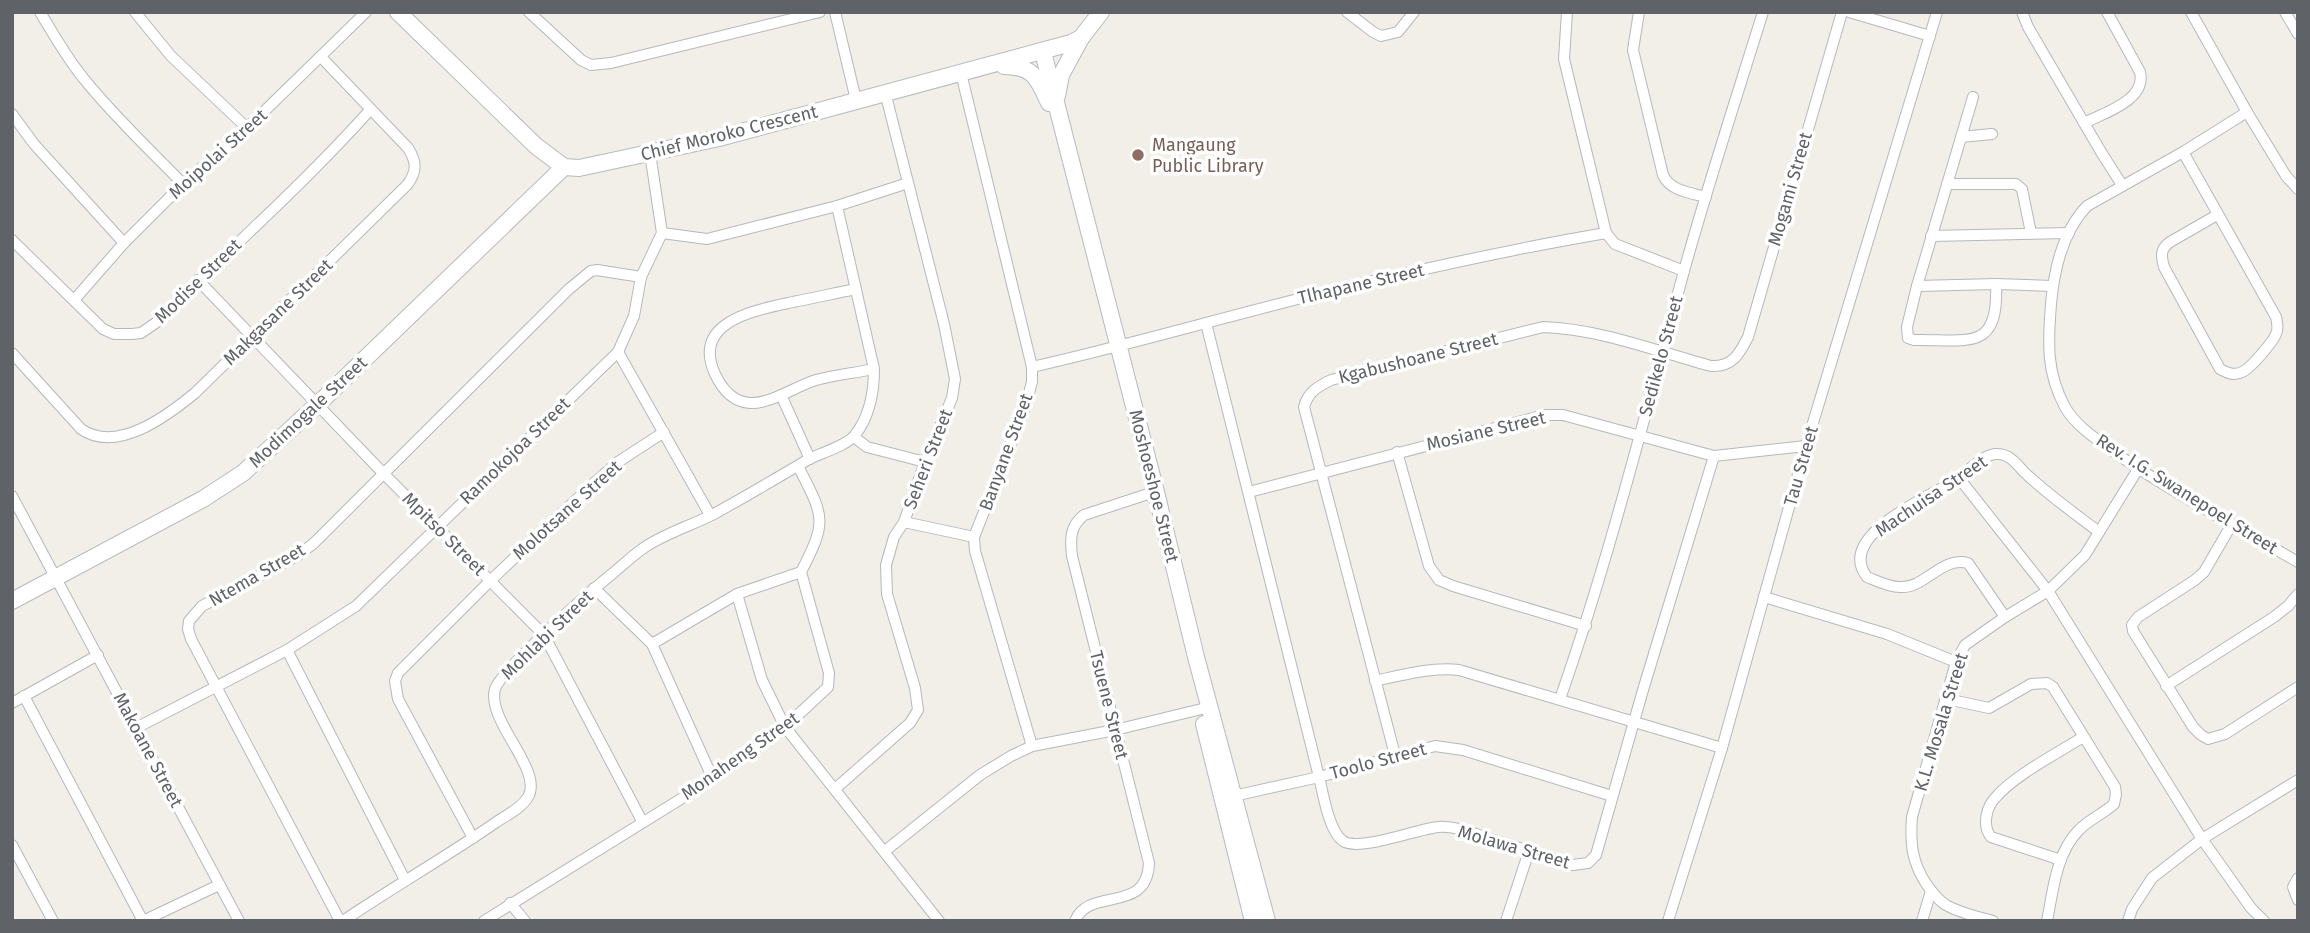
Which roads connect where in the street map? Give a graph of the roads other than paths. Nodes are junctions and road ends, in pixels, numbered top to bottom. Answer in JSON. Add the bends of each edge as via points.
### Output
{"nodes":[{"id":1,"x":40,"y":12,"type":"edge"},
{"id":2,"x":135,"y":12,"type":"edge"},
{"id":3,"x":366,"y":12,"type":"edge"},
{"id":4,"x":398,"y":12,"type":"edge"},
{"id":5,"x":529,"y":12,"type":"edge"},
{"id":6,"x":820,"y":12,"type":"edge"},
{"id":7,"x":835,"y":12,"type":"edge"},
{"id":8,"x":1101,"y":12,"type":"edge"},
{"id":9,"x":1347,"y":12,"type":"edge"},
{"id":10,"x":1414,"y":12,"type":"edge"},
{"id":11,"x":1567,"y":12,"type":"edge"},
{"id":12,"x":1639,"y":12,"type":"edge"},
{"id":13,"x":1763,"y":12,"type":"edge"},
{"id":14,"x":1842,"y":12,"type":"edge"},
{"id":15,"x":1849,"y":12,"type":"edge"},
{"id":16,"x":1937,"y":12,"type":"edge"},
{"id":17,"x":2022,"y":12,"type":"edge"},
{"id":18,"x":2107,"y":12,"type":"edge"},
{"id":19,"x":2191,"y":12,"type":"edge"},
{"id":20,"x":2285,"y":12,"type":"edge"},
{"id":21,"x":2298,"y":34,"type":"edge"},
{"id":22,"x":1930,"y":36,"type":"junction"},
{"id":23,"x":1081,"y":37,"type":"junction"},
{"id":24,"x":1040,"y":52,"type":"junction"},
{"id":25,"x":321,"y":57,"type":"junction"},
{"id":26,"x":987,"y":66,"type":"junction"},
{"id":27,"x":961,"y":73,"type":"junction"},
{"id":28,"x":885,"y":92,"type":"junction"},
{"id":29,"x":1973,"y":97,"type":"dead end"},
{"id":30,"x":856,"y":100,"type":"junction"},
{"id":31,"x":1053,"y":103,"type":"junction"},
{"id":32,"x":370,"y":110,"type":"junction"},
{"id":33,"x":2247,"y":112,"type":"junction"},
{"id":34,"x":12,"y":114,"type":"edge"},
{"id":35,"x":2084,"y":123,"type":"junction"},
{"id":36,"x":247,"y":128,"type":"junction"},
{"id":37,"x":1992,"y":134,"type":"dead end"},
{"id":38,"x":1961,"y":137,"type":"junction"},
{"id":39,"x":2183,"y":152,"type":"junction"},
{"id":40,"x":650,"y":153,"type":"junction"},
{"id":41,"x":564,"y":167,"type":"junction"},
{"id":42,"x":908,"y":183,"type":"junction"},
{"id":43,"x":183,"y":184,"type":"junction"},
{"id":44,"x":1947,"y":184,"type":"junction"},
{"id":45,"x":2122,"y":184,"type":"junction"},
{"id":46,"x":2298,"y":190,"type":"edge"},
{"id":47,"x":1706,"y":197,"type":"junction"},
{"id":48,"x":836,"y":206,"type":"junction"},
{"id":49,"x":2217,"y":215,"type":"junction"},
{"id":50,"x":662,"y":233,"type":"junction"},
{"id":51,"x":1606,"y":233,"type":"junction"},
{"id":52,"x":2031,"y":233,"type":"junction"},
{"id":53,"x":2069,"y":233,"type":"junction"},
{"id":54,"x":1931,"y":236,"type":"junction"},
{"id":55,"x":12,"y":240,"type":"edge"},
{"id":56,"x":124,"y":243,"type":"junction"},
{"id":57,"x":1684,"y":271,"type":"junction"},
{"id":58,"x":641,"y":277,"type":"junction"},
{"id":59,"x":198,"y":280,"type":"junction"},
{"id":60,"x":1996,"y":284,"type":"junction"},
{"id":61,"x":1917,"y":286,"type":"junction"},
{"id":62,"x":2052,"y":286,"type":"junction"},
{"id":63,"x":856,"y":289,"type":"junction"},
{"id":64,"x":75,"y":299,"type":"junction"},
{"id":65,"x":1206,"y":323,"type":"junction"},
{"id":66,"x":251,"y":338,"type":"junction"},
{"id":67,"x":1114,"y":348,"type":"junction"},
{"id":68,"x":618,"y":352,"type":"junction"},
{"id":69,"x":12,"y":353,"type":"edge"},
{"id":70,"x":1664,"y":353,"type":"junction"},
{"id":71,"x":1731,"y":362,"type":"joint"},
{"id":72,"x":1032,"y":367,"type":"junction"},
{"id":73,"x":874,"y":369,"type":"junction"},
{"id":74,"x":781,"y":395,"type":"junction"},
{"id":75,"x":317,"y":405,"type":"junction"},
{"id":76,"x":664,"y":432,"type":"junction"},
{"id":77,"x":1639,"y":436,"type":"junction"},
{"id":78,"x":854,"y":437,"type":"junction"},
{"id":79,"x":1806,"y":446,"type":"junction"},
{"id":80,"x":1397,"y":452,"type":"junction"},
{"id":81,"x":1714,"y":456,"type":"junction"},
{"id":82,"x":810,"y":459,"type":"junction"},
{"id":83,"x":925,"y":462,"type":"junction"},
{"id":84,"x":798,"y":466,"type":"junction"},
{"id":85,"x":2138,"y":468,"type":"junction"},
{"id":86,"x":383,"y":473,"type":"junction"},
{"id":87,"x":1322,"y":473,"type":"junction"},
{"id":88,"x":1959,"y":478,"type":"junction"},
{"id":89,"x":1249,"y":492,"type":"junction"},
{"id":90,"x":1148,"y":494,"type":"junction"},
{"id":91,"x":13,"y":500,"type":"edge"},
{"id":92,"x":710,"y":516,"type":"junction"},
{"id":93,"x":904,"y":522,"type":"junction"},
{"id":94,"x":2232,"y":524,"type":"junction"},
{"id":95,"x":436,"y":527,"type":"junction"},
{"id":96,"x":2099,"y":532,"type":"junction"},
{"id":97,"x":974,"y":537,"type":"junction"},
{"id":98,"x":2298,"y":562,"type":"edge"},
{"id":99,"x":801,"y":572,"type":"junction"},
{"id":100,"x":57,"y":578,"type":"junction"},
{"id":101,"x":491,"y":580,"type":"junction"},
{"id":102,"x":594,"y":588,"type":"junction"},
{"id":103,"x":2048,"y":591,"type":"junction"},
{"id":104,"x":737,"y":594,"type":"junction"},
{"id":105,"x":2298,"y":594,"type":"edge"},
{"id":106,"x":1764,"y":597,"type":"junction"},
{"id":107,"x":12,"y":601,"type":"edge"},
{"id":108,"x":2005,"y":617,"type":"junction"},
{"id":109,"x":1586,"y":626,"type":"junction"},
{"id":110,"x":544,"y":635,"type":"junction"},
{"id":111,"x":652,"y":644,"type":"junction"},
{"id":112,"x":287,"y":650,"type":"junction"},
{"id":113,"x":98,"y":655,"type":"junction"},
{"id":114,"x":1956,"y":662,"type":"junction"},
{"id":115,"x":1375,"y":681,"type":"junction"},
{"id":116,"x":217,"y":685,"type":"junction"},
{"id":117,"x":2166,"y":686,"type":"junction"},
{"id":118,"x":2298,"y":687,"type":"edge"},
{"id":119,"x":24,"y":696,"type":"junction"},
{"id":120,"x":1560,"y":699,"type":"junction"},
{"id":121,"x":1947,"y":699,"type":"junction"},
{"id":122,"x":12,"y":703,"type":"edge"},
{"id":123,"x":1205,"y":708,"type":"junction"},
{"id":124,"x":1634,"y":720,"type":"junction"},
{"id":125,"x":785,"y":727,"type":"junction"},
{"id":126,"x":135,"y":728,"type":"junction"},
{"id":127,"x":1115,"y":730,"type":"junction"},
{"id":128,"x":2083,"y":737,"type":"junction"},
{"id":129,"x":1032,"y":746,"type":"junction"},
{"id":130,"x":1721,"y":748,"type":"junction"},
{"id":131,"x":1395,"y":755,"type":"junction"},
{"id":132,"x":1319,"y":777,"type":"junction"},
{"id":133,"x":713,"y":779,"type":"junction"},
{"id":134,"x":2298,"y":780,"type":"edge"},
{"id":135,"x":835,"y":789,"type":"junction"},
{"id":136,"x":1612,"y":796,"type":"junction"},
{"id":137,"x":1228,"y":797,"type":"junction"},
{"id":138,"x":642,"y":821,"type":"junction"},
{"id":139,"x":473,"y":838,"type":"junction"},
{"id":140,"x":2202,"y":839,"type":"junction"},
{"id":141,"x":12,"y":845,"type":"edge"},
{"id":142,"x":884,"y":851,"type":"junction"},
{"id":143,"x":1529,"y":851,"type":"junction"},
{"id":144,"x":2060,"y":860,"type":"junction"},
{"id":145,"x":2298,"y":878,"type":"edge"},
{"id":146,"x":405,"y":880,"type":"junction"},
{"id":147,"x":219,"y":885,"type":"junction"},
{"id":148,"x":1931,"y":891,"type":"junction"},
{"id":149,"x":2298,"y":900,"type":"edge"},
{"id":150,"x":510,"y":903,"type":"junction"},
{"id":151,"x":53,"y":921,"type":"edge"},
{"id":152,"x":143,"y":921,"type":"edge"},
{"id":153,"x":239,"y":921,"type":"edge"},
{"id":154,"x":342,"y":921,"type":"edge"},
{"id":155,"x":484,"y":921,"type":"edge"},
{"id":156,"x":524,"y":921,"type":"edge"},
{"id":157,"x":939,"y":921,"type":"edge"},
{"id":158,"x":1075,"y":921,"type":"edge"},
{"id":159,"x":1253,"y":921,"type":"edge"},
{"id":160,"x":1267,"y":921,"type":"edge"},
{"id":161,"x":1506,"y":921,"type":"edge"},
{"id":162,"x":1668,"y":921,"type":"edge"},
{"id":163,"x":1922,"y":921,"type":"edge"},
{"id":164,"x":1993,"y":921,"type":"edge"},
{"id":165,"x":2046,"y":921,"type":"edge"},
{"id":166,"x":2128,"y":921,"type":"edge"},
{"id":167,"x":2264,"y":921,"type":"edge"}],
"edges":[{"from":1,"to":43,"type":"street","via":[[87,83]]},
{"from":2,"to":36,"type":"street","via":[[171,56]]},
{"from":3,"to":25,"type":"street","name":"Moipolai Street"},
{"from":4,"to":41,"type":"street"},
{"from":5,"to":6,"type":"street","via":[[591,65]]},
{"from":7,"to":30,"type":"street"},
{"from":8,"to":23,"type":"street","name":"Chief Moroko Crescent"},
{"from":9,"to":10,"type":"street","via":[[1381,36],[1398,32]]},
{"from":11,"to":51,"type":"street","via":[[1564,59]]},
{"from":12,"to":47,"type":"street","via":[[1633,50],[1665,181]]},
{"from":13,"to":47,"type":"street","name":"Sedikelo Street"},
{"from":14,"to":71,"type":"street","name":"Mogami Street","via":[[1748,337]]},
{"from":15,"to":22,"type":"street"},
{"from":16,"to":22,"type":"street","name":"Tau Street"},
{"from":17,"to":35,"type":"street"},
{"from":18,"to":35,"type":"street","via":[[2142,81],[2127,100]]},
{"from":19,"to":33,"type":"street"},
{"from":20,"to":21,"type":"street"},
{"from":22,"to":79,"type":"street","name":"Tau Street"},
{"from":23,"to":24,"type":"street","name":"Chief Moroko Crescent"},
{"from":23,"to":31,"type":"street","via":[[1061,75]]},
{"from":24,"to":26,"type":"street","name":"Chief Moroko Crescent"},
{"from":24,"to":31,"type":"street","name":"Moshoeshoe Street"},
{"from":25,"to":32,"type":"street","name":"Makgasane Street"},
{"from":25,"to":36,"type":"street","name":"Moipolai Street"},
{"from":26,"to":27,"type":"street","name":"Chief Moroko Crescent"},
{"from":26,"to":31,"type":"street","via":[[1018,66],[1029,71]]},
{"from":27,"to":28,"type":"street","name":"Chief Moroko Crescent"},
{"from":27,"to":72,"type":"street","name":"Banyane Street"},
{"from":28,"to":30,"type":"street","name":"Chief Moroko Crescent"},
{"from":28,"to":42,"type":"street","name":"Seheri Street"},
{"from":29,"to":38,"type":"street"},
{"from":30,"to":40,"type":"street","name":"Chief Moroko Crescent"},
{"from":31,"to":67,"type":"street","name":"Moshoeshoe Street"},
{"from":32,"to":59,"type":"street","name":"Modise Street"},
{"from":32,"to":66,"type":"street","name":"Makgasane Street","via":[[412,154],[414,176]]},
{"from":33,"to":39,"type":"street","name":"Rev. I.G. Swanepoel Street"},
{"from":33,"to":46,"type":"street"},
{"from":34,"to":56,"type":"street"},
{"from":35,"to":45,"type":"street"},
{"from":36,"to":43,"type":"street","name":"Moipolai Street"},
{"from":37,"to":38,"type":"street"},
{"from":38,"to":44,"type":"street"},
{"from":39,"to":45,"type":"street","name":"Rev. I.G. Swanepoel Street"},
{"from":39,"to":49,"type":"street"},
{"from":40,"to":41,"type":"street","name":"Chief Moroko Crescent","via":[[579,169]]},
{"from":40,"to":50,"type":"street"},
{"from":41,"to":75,"type":"street","name":"Modimogale Street"},
{"from":42,"to":48,"type":"street"},
{"from":42,"to":83,"type":"street","name":"Seheri Street","via":[[956,379]]},
{"from":43,"to":56,"type":"street","name":"Moipolai Street"},
{"from":44,"to":52,"type":"street","via":[[2016,184],[2022,189]]},
{"from":44,"to":54,"type":"street"},
{"from":45,"to":53,"type":"street","name":"Rev. I.G. Swanepoel Street","via":[[2087,206]]},
{"from":47,"to":57,"type":"street","name":"Sedikelo Street"},
{"from":48,"to":50,"type":"street","via":[[707,239]]},
{"from":48,"to":63,"type":"street"},
{"from":49,"to":49,"type":"street","via":[[2278,325],[2274,338],[2248,368],[2233,374],[2220,369],[2161,258],[2164,246]]},
{"from":50,"to":58,"type":"street"},
{"from":51,"to":57,"type":"street","via":[[1615,244]]},
{"from":51,"to":65,"type":"street","name":"Tlhapane Street","via":[[1499,252]]},
{"from":52,"to":53,"type":"street"},
{"from":52,"to":54,"type":"street"},
{"from":53,"to":62,"type":"street","name":"Rev. I.G. Swanepoel Street"},
{"from":54,"to":61,"type":"street"},
{"from":55,"to":64,"type":"street","name":"Modise Street"},
{"from":56,"to":64,"type":"street","name":"Moipolai Street"},
{"from":57,"to":70,"type":"street","name":"Sedikelo Street"},
{"from":58,"to":68,"type":"street","name":"Ramokojoa Street","via":[[634,316]]},
{"from":58,"to":86,"type":"street","name":"Ntema Street","via":[[591,271]]},
{"from":59,"to":64,"type":"street","name":"Modise Street","via":[[141,333],[114,334],[103,329]]},
{"from":59,"to":66,"type":"street","name":"Mpitso Street"},
{"from":60,"to":61,"type":"street"},
{"from":60,"to":61,"type":"street","via":[[1993,324],[1984,335],[1910,340],[1907,327]]},
{"from":60,"to":62,"type":"street"},
{"from":62,"to":85,"type":"street","name":"Rev. I.G. Swanepoel Street","via":[[2051,374],[2066,410],[2090,434]]},
{"from":63,"to":73,"type":"street"},
{"from":63,"to":74,"type":"street","via":[[760,309],[735,318],[711,340],[710,360],[730,396],[750,403]]},
{"from":65,"to":67,"type":"street","name":"Tlhapane Street"},
{"from":65,"to":89,"type":"street","name":"Molawa Street"},
{"from":66,"to":69,"type":"street","name":"Makgasane Street","via":[[174,411],[114,437],[92,437],[81,429]]},
{"from":66,"to":75,"type":"street","name":"Mpitso Street"},
{"from":67,"to":72,"type":"street","name":"Tlhapane Street"},
{"from":67,"to":90,"type":"street","name":"Moshoeshoe Street"},
{"from":67,"to":123,"type":"street","name":"Moshoeshoe Street"},
{"from":68,"to":76,"type":"street"},
{"from":68,"to":95,"type":"street","name":"Ramokojoa Street"},
{"from":70,"to":71,"type":"street","name":"Kgabushoane Street","via":[[1711,366]]},
{"from":70,"to":77,"type":"street","name":"Sedikelo Street"},
{"from":70,"to":87,"type":"street","name":"Kgabushoane Street","via":[[1579,330],[1543,327],[1331,380],[1315,387],[1304,407]]},
{"from":72,"to":97,"type":"street","name":"Banyane Street","via":[[1025,408]]},
{"from":73,"to":74,"type":"street","via":[[817,380]]},
{"from":73,"to":78,"type":"street","via":[[872,397]]},
{"from":74,"to":82,"type":"street"},
{"from":75,"to":86,"type":"street","name":"Mpitso Street"},
{"from":75,"to":100,"type":"street","name":"Modimogale Street","via":[[226,485]]},
{"from":76,"to":92,"type":"street"},
{"from":76,"to":101,"type":"street","name":"Molotsane Street","via":[[594,482]]},
{"from":77,"to":80,"type":"street","name":"Mosiane Street","via":[[1563,415],[1545,415]]},
{"from":77,"to":81,"type":"street","name":"Mosiane Street"},
{"from":77,"to":109,"type":"street","name":"Sedikelo Street"},
{"from":78,"to":82,"type":"street","name":"Mohlabi Street"},
{"from":78,"to":83,"type":"street","via":[[867,447]]},
{"from":79,"to":81,"type":"street","name":"Mosiane Street"},
{"from":79,"to":106,"type":"street","name":"Tau Street"},
{"from":80,"to":87,"type":"street","name":"Mosiane Street"},
{"from":80,"to":109,"type":"street","via":[[1429,566],[1439,580]]},
{"from":81,"to":124,"type":"street","name":"Molawa Street"},
{"from":82,"to":84,"type":"street","name":"Mohlabi Street"},
{"from":83,"to":93,"type":"street","name":"Seheri Street"},
{"from":84,"to":92,"type":"street","name":"Mohlabi Street"},
{"from":84,"to":99,"type":"street","via":[[820,516],[820,532]]},
{"from":85,"to":94,"type":"street","name":"Rev. I.G. Swanepoel Street"},
{"from":85,"to":96,"type":"street","name":"K.L. Mosala Street"},
{"from":86,"to":95,"type":"street","name":"Mpitso Street"},
{"from":86,"to":116,"type":"street","name":"Ntema Street","via":[[297,556],[194,613],[188,629],[191,639]]},
{"from":87,"to":89,"type":"street","name":"Mosiane Street"},
{"from":87,"to":115,"type":"street","name":"Kgabushoane Street"},
{"from":88,"to":96,"type":"street","name":"Machuisa Street","via":[[1983,458],[1997,453],[2008,456],[2036,484]]},
{"from":88,"to":103,"type":"street"},
{"from":88,"to":108,"type":"street","name":"Machuisa Street","via":[[1877,528],[1865,542],[1861,567],[1867,577],[1899,587],[1912,585],[1956,561],[1968,563]]},
{"from":89,"to":132,"type":"street","name":"Molawa Street"},
{"from":90,"to":123,"type":"street","name":"Moshoeshoe Street","via":[[1186,660]]},
{"from":90,"to":127,"type":"street","name":"Tsuene Street","via":[[1084,515],[1071,536]]},
{"from":91,"to":100,"type":"street"},
{"from":92,"to":102,"type":"street","name":"Mohlabi Street","via":[[643,548]]},
{"from":93,"to":97,"type":"street"},
{"from":93,"to":135,"type":"street","name":"Seheri Street","via":[[888,554],[885,580],[918,710],[910,723]]},
{"from":94,"to":98,"type":"street","name":"Rev. I.G. Swanepoel Street"},
{"from":94,"to":117,"type":"street","via":[[2204,572],[2132,625]]},
{"from":95,"to":101,"type":"street","name":"Mpitso Street"},
{"from":95,"to":112,"type":"street","name":"Ramokojoa Street","via":[[356,606]]},
{"from":96,"to":103,"type":"street","name":"K.L. Mosala Street","via":[[2085,555]]},
{"from":97,"to":129,"type":"street"},
{"from":99,"to":104,"type":"street"},
{"from":99,"to":125,"type":"street","name":"Monaheng Street","via":[[830,681]]},
{"from":100,"to":107,"type":"street","name":"Modimogale Street"},
{"from":100,"to":113,"type":"street","name":"Makoane Street"},
{"from":101,"to":110,"type":"street","name":"Mpitso Street"},
{"from":101,"to":139,"type":"street","name":"Molotsane Street","via":[[395,681],[398,699]]},
{"from":102,"to":110,"type":"street","name":"Mohlabi Street"},
{"from":102,"to":111,"type":"street"},
{"from":103,"to":108,"type":"street","name":"K.L. Mosala Street"},
{"from":103,"to":140,"type":"street"},
{"from":104,"to":111,"type":"street"},
{"from":104,"to":125,"type":"street","via":[[762,680]]},
{"from":105,"to":117,"type":"street","via":[[2274,617]]},
{"from":106,"to":114,"type":"street","via":[[1887,634]]},
{"from":106,"to":130,"type":"street","name":"Tau Street"},
{"from":108,"to":114,"type":"street","name":"K.L. Mosala Street","via":[[1965,645]]},
{"from":109,"to":120,"type":"street","name":"Sedikelo Street"},
{"from":110,"to":138,"type":"street","name":"Mpitso Street"},
{"from":110,"to":139,"type":"street","name":"Mohlabi Street","via":[[498,682],[494,692],[495,706],[528,772],[529,796]]},
{"from":111,"to":133,"type":"street"},
{"from":112,"to":116,"type":"street","name":"Ramokojoa Street"},
{"from":112,"to":146,"type":"street"},
{"from":113,"to":119,"type":"street"},
{"from":113,"to":126,"type":"street","name":"Makoane Street"},
{"from":114,"to":121,"type":"street","name":"K.L. Mosala Street"},
{"from":115,"to":120,"type":"street","via":[[1446,668]]},
{"from":115,"to":131,"type":"street","name":"Kgabushoane Street"},
{"from":116,"to":126,"type":"street","name":"Ramokojoa Street"},
{"from":116,"to":154,"type":"street","name":"Ntema Street"},
{"from":117,"to":118,"type":"street","via":[[2193,727],[2208,738],[2225,733]]},
{"from":119,"to":122,"type":"street"},
{"from":119,"to":152,"type":"street"},
{"from":120,"to":124,"type":"street"},
{"from":121,"to":128,"type":"street","via":[[1989,708],[2031,684],[2047,683]]},
{"from":121,"to":148,"type":"street","name":"K.L. Mosala Street","via":[[1911,827],[1913,859]]},
{"from":123,"to":127,"type":"street"},
{"from":123,"to":137,"type":"street","name":"Moshoeshoe Street"},
{"from":124,"to":130,"type":"street"},
{"from":124,"to":136,"type":"street","name":"Molawa Street"},
{"from":125,"to":133,"type":"street","name":"Monaheng Street"},
{"from":125,"to":135,"type":"street"},
{"from":126,"to":147,"type":"street","name":"Makoane Street"},
{"from":127,"to":129,"type":"street"},
{"from":127,"to":158,"type":"street","name":"Tsuene Street","via":[[1149,871],[1130,895],[1089,905]]},
{"from":128,"to":144,"type":"street","via":[[2115,787],[2116,799],[2079,829]]},
{"from":128,"to":144,"type":"street","via":[[2004,789],[1995,797],[1986,820],[1991,837]]},
{"from":129,"to":142,"type":"street","via":[[980,775]]},
{"from":130,"to":162,"type":"street","name":"Tau Street"},
{"from":131,"to":132,"type":"street","name":"Toolo Street"},
{"from":131,"to":136,"type":"street","name":"Toolo Street","via":[[1435,746],[1463,750]]},
{"from":132,"to":137,"type":"street","name":"Toolo Street"},
{"from":132,"to":143,"type":"street","name":"Molawa Street","via":[[1331,823],[1345,843],[1359,845],[1441,826]]},
{"from":133,"to":138,"type":"street","name":"Monaheng Street"},
{"from":134,"to":140,"type":"street"},
{"from":135,"to":142,"type":"street"},
{"from":136,"to":143,"type":"street","name":"Molawa Street","via":[[1596,855],[1588,863],[1573,865]]},
{"from":137,"to":159,"type":"street","name":"Moshoeshoe Street"},
{"from":137,"to":160,"type":"street","name":"Moshoeshoe Street"},
{"from":138,"to":150,"type":"street","name":"Monaheng Street"},
{"from":139,"to":146,"type":"street","name":"Mohlabi Street"},
{"from":140,"to":166,"type":"street","via":[[2152,878]]},
{"from":140,"to":167,"type":"street"},
{"from":141,"to":151,"type":"street"},
{"from":142,"to":157,"type":"street"},
{"from":143,"to":161,"type":"street"},
{"from":144,"to":165,"type":"street"},
{"from":145,"to":149,"type":"street","via":[[2292,887]]},
{"from":146,"to":154,"type":"street","name":"Mohlabi Street"},
{"from":147,"to":152,"type":"street"},
{"from":147,"to":153,"type":"street","name":"Makoane Street"},
{"from":148,"to":163,"type":"street"},
{"from":148,"to":164,"type":"street","name":"K.L. Mosala Street","via":[[1944,904]]},
{"from":150,"to":155,"type":"street","name":"Monaheng Street"},
{"from":150,"to":156,"type":"street"}]}
